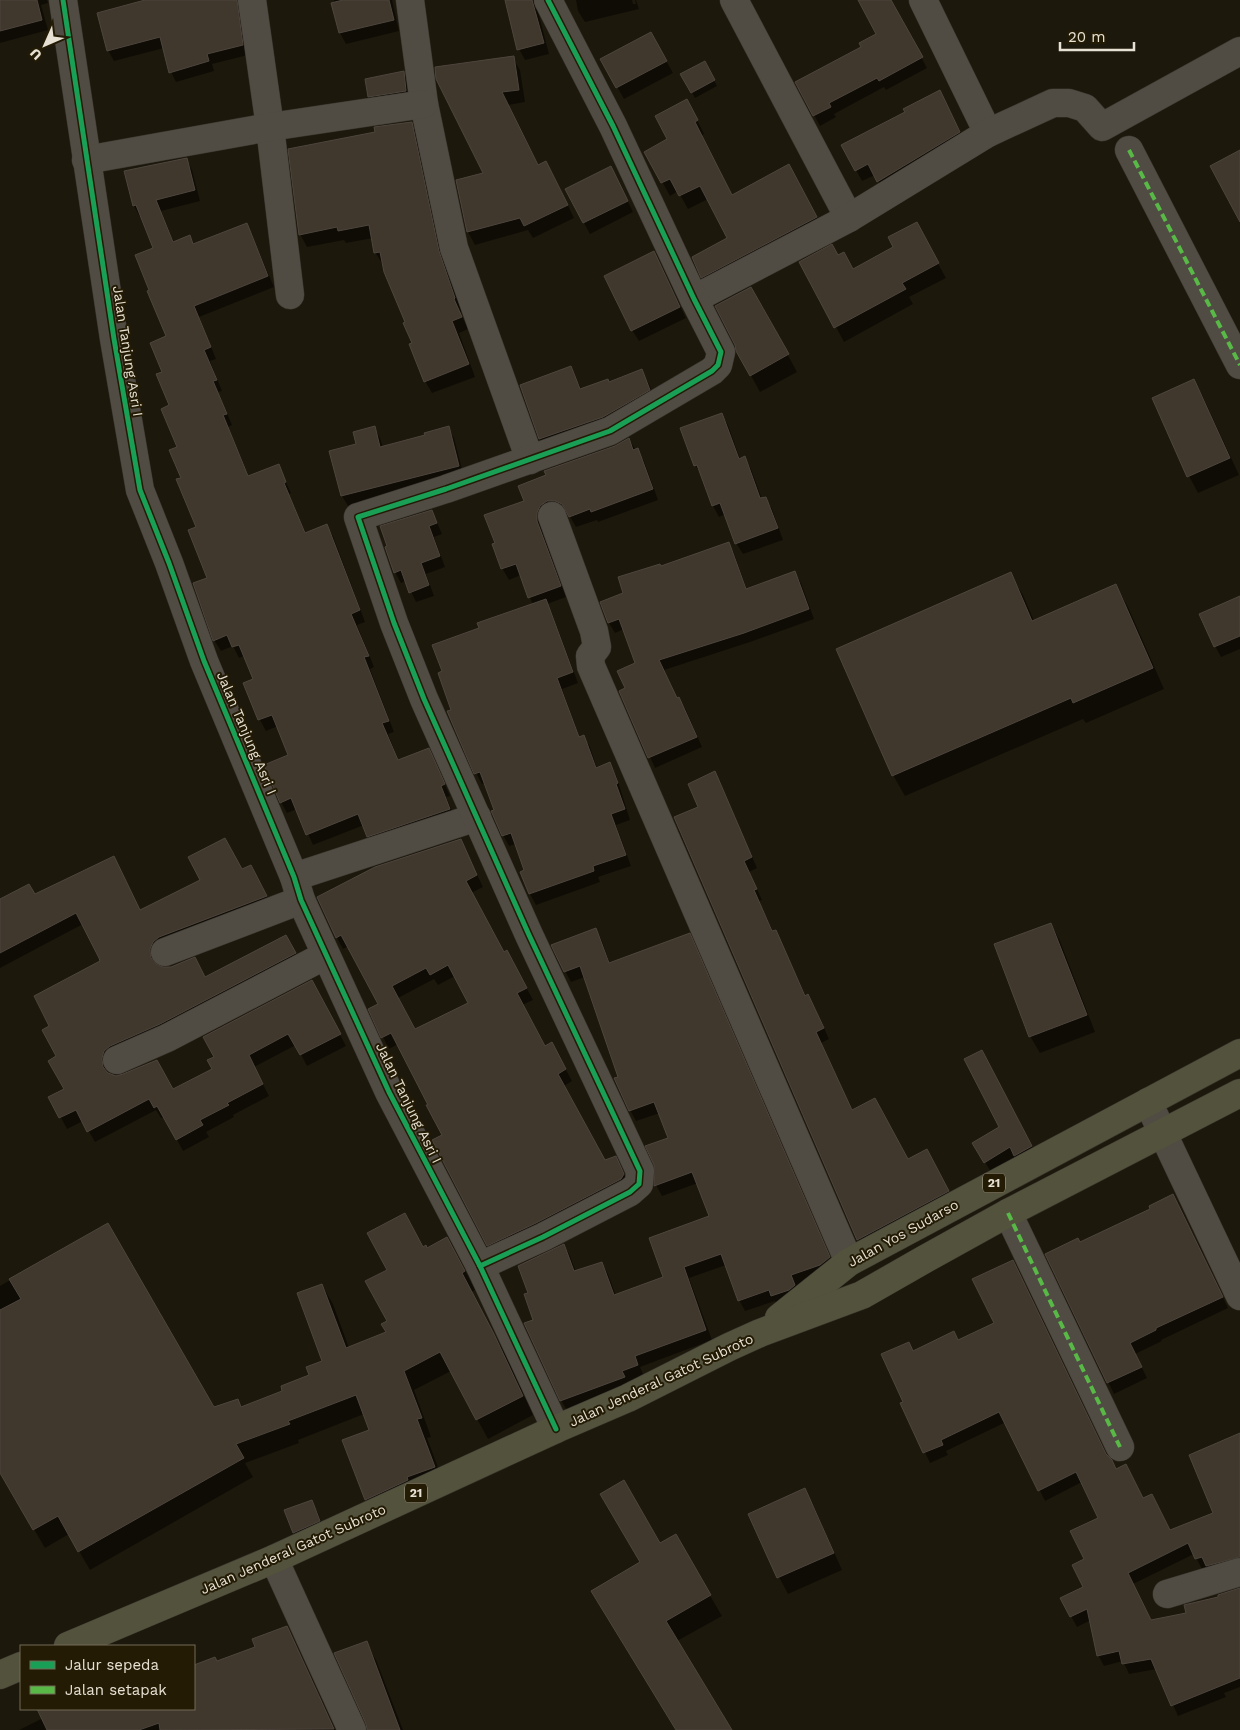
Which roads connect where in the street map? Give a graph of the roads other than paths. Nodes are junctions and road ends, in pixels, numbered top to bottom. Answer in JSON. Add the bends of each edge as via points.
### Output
{"nodes":[{"id":1,"x":62,"y":0,"type":"edge"},
{"id":2,"x":252,"y":0,"type":"edge"},
{"id":3,"x":410,"y":0,"type":"edge"},
{"id":4,"x":548,"y":0,"type":"edge"},
{"id":5,"x":734,"y":0,"type":"edge"},
{"id":6,"x":923,"y":0,"type":"edge"},
{"id":7,"x":1240,"y":51,"type":"edge"},
{"id":8,"x":424,"y":104,"type":"junction"},
{"id":9,"x":270,"y":127,"type":"junction"},
{"id":10,"x":988,"y":133,"type":"junction"},
{"id":11,"x":1129,"y":150,"type":"dead end"},
{"id":12,"x":86,"y":160,"type":"junction"},
{"id":13,"x":849,"y":218,"type":"junction"},
{"id":14,"x":290,"y":295,"type":"dead end"},
{"id":15,"x":694,"y":299,"type":"junction"},
{"id":16,"x":1240,"y":365,"type":"edge"},
{"id":17,"x":530,"y":460,"type":"junction"},
{"id":18,"x":552,"y":516,"type":"dead end"},
{"id":19,"x":477,"y":817,"type":"junction"},
{"id":20,"x":298,"y":888,"type":"junction"},
{"id":21,"x":165,"y":952,"type":"dead end"},
{"id":22,"x":326,"y":954,"type":"junction"},
{"id":23,"x":1240,"y":1053,"type":"edge"},
{"id":24,"x":117,"y":1060,"type":"dead end"},
{"id":25,"x":1240,"y":1093,"type":"edge"},
{"id":26,"x":1148,"y":1102,"type":"junction"},
{"id":27,"x":1163,"y":1132,"type":"junction"},
{"id":28,"x":1008,"y":1214,"type":"junction"},
{"id":29,"x":849,"y":1262,"type":"junction"},
{"id":30,"x":480,"y":1266,"type":"junction"},
{"id":31,"x":1240,"y":1296,"type":"edge"},
{"id":32,"x":760,"y":1333,"type":"junction"},
{"id":33,"x":556,"y":1429,"type":"junction"},
{"id":34,"x":1120,"y":1447,"type":"dead end"},
{"id":35,"x":274,"y":1559,"type":"junction"},
{"id":36,"x":1240,"y":1572,"type":"edge"},
{"id":37,"x":1167,"y":1594,"type":"dead end"},
{"id":38,"x":70,"y":1645,"type":"edge"},
{"id":39,"x":20,"y":1666,"type":"edge"},
{"id":40,"x":0,"y":1675,"type":"edge"},
{"id":41,"x":352,"y":1730,"type":"edge"}],
"edges":[{"from":1,"to":12,"type":"street","name":"Jalan Tanjung Asri I"},
{"from":2,"to":9,"type":"street"},
{"from":3,"to":8,"type":"street"},
{"from":4,"to":15,"type":"street","via":[[613,126]]},
{"from":5,"to":13,"type":"street"},
{"from":6,"to":10,"type":"street"},
{"from":7,"to":10,"type":"street","via":[[1102,127],[1085,108],[1053,103]]},
{"from":8,"to":9,"type":"street"},
{"from":8,"to":17,"type":"street","via":[[454,248]]},
{"from":9,"to":12,"type":"street"},
{"from":9,"to":14,"type":"street"},
{"from":10,"to":13,"type":"street"},
{"from":11,"to":16,"type":"street"},
{"from":12,"to":20,"type":"street","name":"Jalan Tanjung Asri I","via":[[140,490],[204,661]]},
{"from":13,"to":15,"type":"street"},
{"from":15,"to":17,"type":"street","via":[[721,352],[718,365],[712,371],[610,430]]},
{"from":17,"to":19,"type":"street","via":[[358,517],[424,699]]},
{"from":18,"to":29,"type":"street","via":[[594,631],[597,647],[590,656],[591,666]]},
{"from":19,"to":20,"type":"street"},
{"from":19,"to":30,"type":"street","via":[[640,1171],[639,1184],[630,1192]]},
{"from":20,"to":21,"type":"street"},
{"from":20,"to":22,"type":"street","name":"Jalan Tanjung Asri I"},
{"from":22,"to":24,"type":"street","via":[[167,1038]]},
{"from":22,"to":30,"type":"street","name":"Jalan Tanjung Asri I","via":[[389,1092]]},
{"from":23,"to":26,"type":"highway","name":"Jalan Yos Sudarso","number":"21"},
{"from":25,"to":27,"type":"highway","number":"21"},
{"from":26,"to":27,"type":"street"},
{"from":26,"to":29,"type":"highway","name":"Jalan Yos Sudarso","number":"21"},
{"from":27,"to":28,"type":"highway","number":"21"},
{"from":27,"to":31,"type":"street"},
{"from":28,"to":32,"type":"highway","number":"21","via":[[862,1295]]},
{"from":28,"to":34,"type":"street"},
{"from":29,"to":32,"type":"highway","name":"Jalan Yos Sudarso","number":"21"},
{"from":30,"to":33,"type":"street","name":"Jalan Tanjung Asri I"},
{"from":32,"to":33,"type":"highway","name":"Jalan Jenderal Gatot Subroto","number":"21","via":[[628,1398]]},
{"from":33,"to":35,"type":"highway","name":"Jalan Jenderal Gatot Subroto","number":"21"},
{"from":35,"to":38,"type":"highway","name":"Jalan Jenderal Gatot Subroto","number":"21"},
{"from":35,"to":41,"type":"street"},
{"from":36,"to":37,"type":"street"},
{"from":39,"to":40,"type":"highway"}]}
